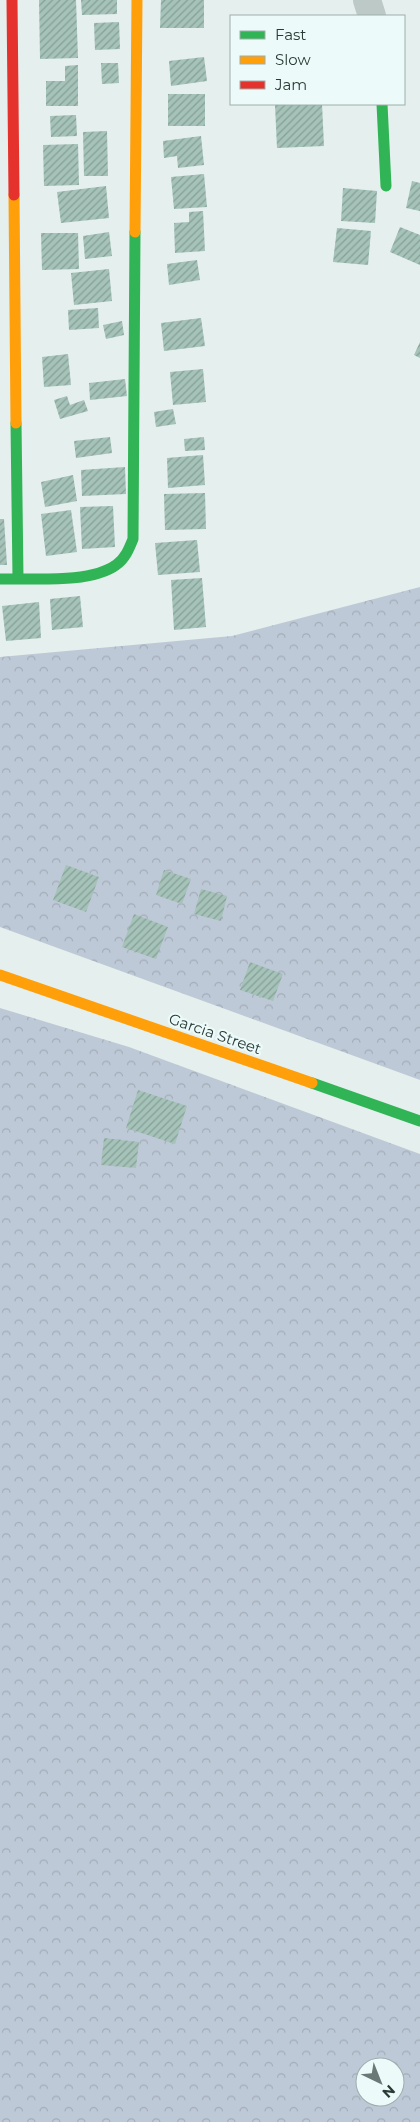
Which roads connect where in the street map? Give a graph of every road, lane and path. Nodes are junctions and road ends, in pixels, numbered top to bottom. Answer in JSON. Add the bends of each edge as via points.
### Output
{"nodes":[{"id":1,"x":12,"y":0,"type":"edge"},
{"id":2,"x":137,"y":0,"type":"edge"},
{"id":3,"x":367,"y":0,"type":"edge"},
{"id":4,"x":372,"y":15,"type":"edge"},
{"id":5,"x":382,"y":105,"type":"edge"},
{"id":6,"x":386,"y":186,"type":"dead end"},
{"id":7,"x":18,"y":578,"type":"junction"},
{"id":8,"x":0,"y":579,"type":"edge"},
{"id":9,"x":0,"y":975,"type":"edge"},
{"id":10,"x":420,"y":1121,"type":"edge"}],
"edges":[{"from":1,"to":7,"type":"street"},
{"from":2,"to":7,"type":"street","via":[[133,539],[128,555],[108,570],[90,575]]},
{"from":3,"to":4,"type":"street"},
{"from":5,"to":6,"type":"street"},
{"from":7,"to":8,"type":"street"},
{"from":9,"to":10,"type":"street","name":"Garcia Street"}]}
